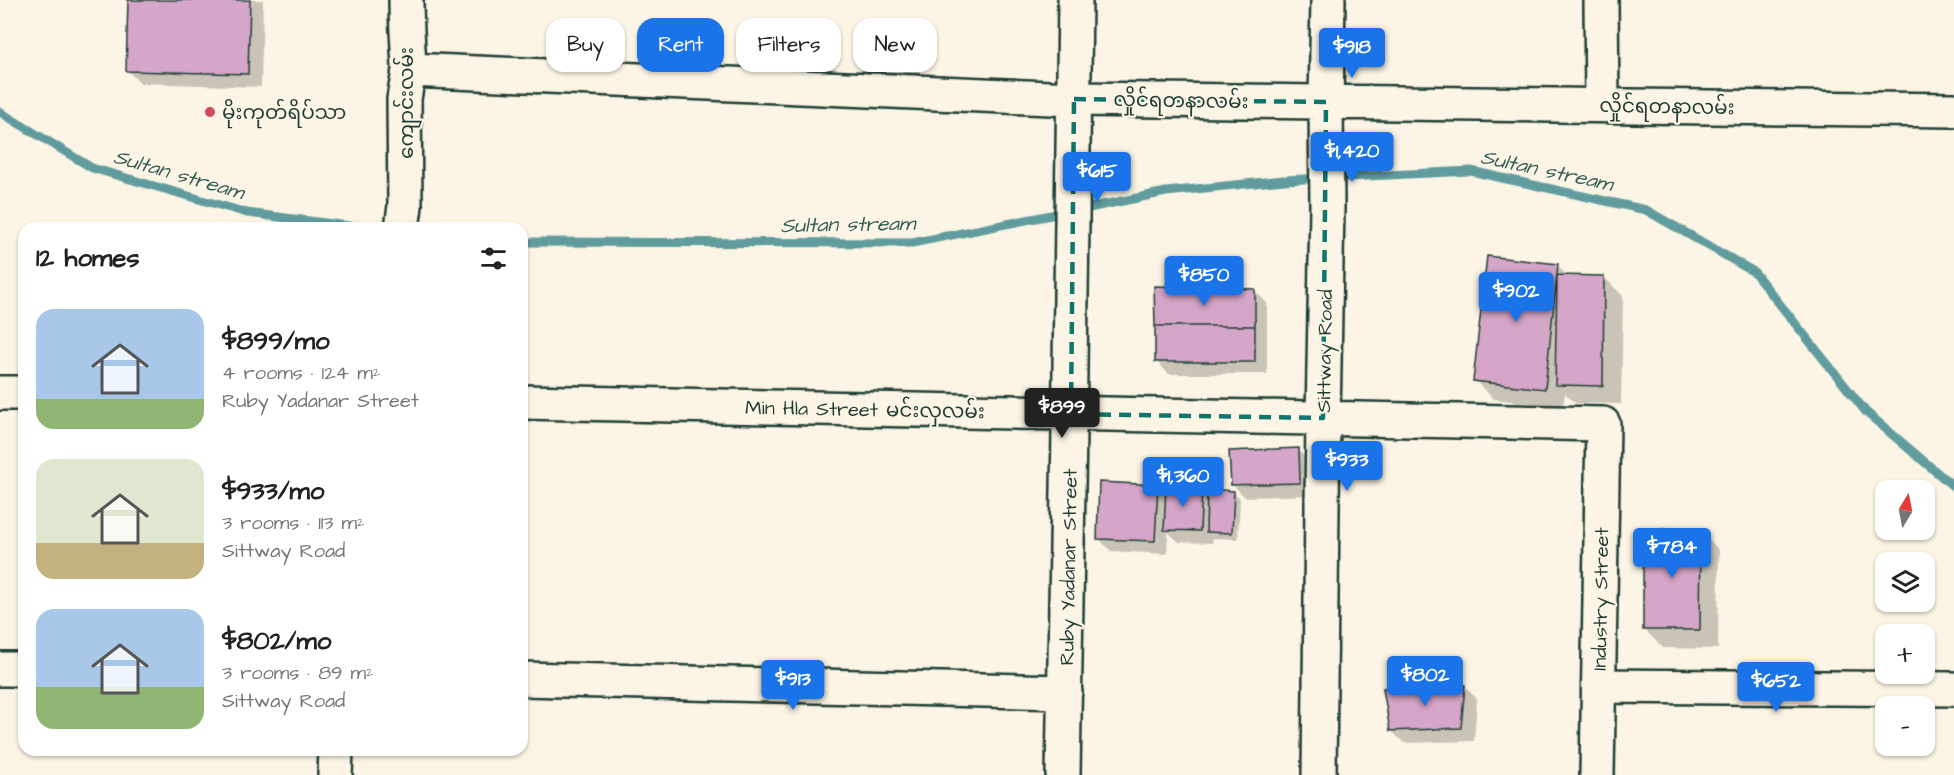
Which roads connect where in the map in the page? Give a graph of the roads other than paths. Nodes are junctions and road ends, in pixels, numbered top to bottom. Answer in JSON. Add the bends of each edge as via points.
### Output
{"nodes":[{"id":1,"x":406,"y":0,"type":"edge"},
{"id":2,"x":1076,"y":0,"type":"edge"},
{"id":3,"x":1328,"y":0,"type":"edge"},
{"id":4,"x":1601,"y":0,"type":"edge"},
{"id":5,"x":409,"y":70,"type":"junction"},
{"id":6,"x":1074,"y":99,"type":"junction"},
{"id":7,"x":1326,"y":102,"type":"junction"},
{"id":8,"x":1602,"y":105,"type":"junction"},
{"id":9,"x":1954,"y":110,"type":"edge"},
{"id":10,"x":404,"y":217,"type":"edge"},
{"id":11,"x":0,"y":393,"type":"edge"},
{"id":12,"x":18,"y":393,"type":"edge"},
{"id":13,"x":528,"y":402,"type":"edge"},
{"id":14,"x":1071,"y":414,"type":"junction"},
{"id":15,"x":1323,"y":418,"type":"junction"},
{"id":16,"x":1603,"y":424,"type":"joint"},
{"id":17,"x":0,"y":669,"type":"edge"},
{"id":18,"x":18,"y":669,"type":"edge"},
{"id":19,"x":528,"y":679,"type":"edge"},
{"id":20,"x":1599,"y":686,"type":"junction"},
{"id":21,"x":1954,"y":689,"type":"edge"},
{"id":22,"x":1065,"y":692,"type":"junction"},
{"id":23,"x":336,"y":756,"type":"edge"},
{"id":24,"x":335,"y":775,"type":"edge"},
{"id":25,"x":1063,"y":775,"type":"edge"},
{"id":26,"x":1319,"y":775,"type":"edge"},
{"id":27,"x":1598,"y":775,"type":"edge"}],
"edges":[{"from":1,"to":5,"type":"street","name":"ကျောင်းလမ်း"},
{"from":2,"to":6,"type":"street","name":"Ruby Yadanar Street"},
{"from":3,"to":7,"type":"street","name":"Sittway Road"},
{"from":4,"to":8,"type":"street"},
{"from":5,"to":6,"type":"street","name":"လှိုင်ရတနာလမ်း"},
{"from":5,"to":10,"type":"street","name":"ကျောင်းလမ်း","via":[[404,100]]},
{"from":6,"to":7,"type":"street","name":"လှိုင်ရတနာလမ်း"},
{"from":6,"to":14,"type":"street","name":"Ruby Yadanar Street"},
{"from":7,"to":8,"type":"street","name":"လှိုင်ရတနာလမ်း"},
{"from":7,"to":15,"type":"street","name":"Sittway Road"},
{"from":8,"to":9,"type":"street","name":"လှိုင်ရတနာလမ်း"},
{"from":11,"to":12,"type":"street"},
{"from":13,"to":14,"type":"street","name":"Min Hla Street မင်းလှလမ်း"},
{"from":14,"to":15,"type":"street","name":"Min Hla Street မင်းလှလမ်း"},
{"from":14,"to":22,"type":"street","name":"Ruby Yadanar Street"},
{"from":15,"to":16,"type":"street","name":"Min Hla Street မင်းလှလမ်း"},
{"from":15,"to":26,"type":"street","name":"Sittway Road"},
{"from":16,"to":20,"type":"street","name":"Industry Street"},
{"from":17,"to":18,"type":"street"},
{"from":19,"to":22,"type":"street"},
{"from":20,"to":21,"type":"street"},
{"from":20,"to":27,"type":"street","name":"Industry Street"},
{"from":22,"to":25,"type":"street","name":"Ruby Yadanar Street"},
{"from":23,"to":24,"type":"street"}]}
